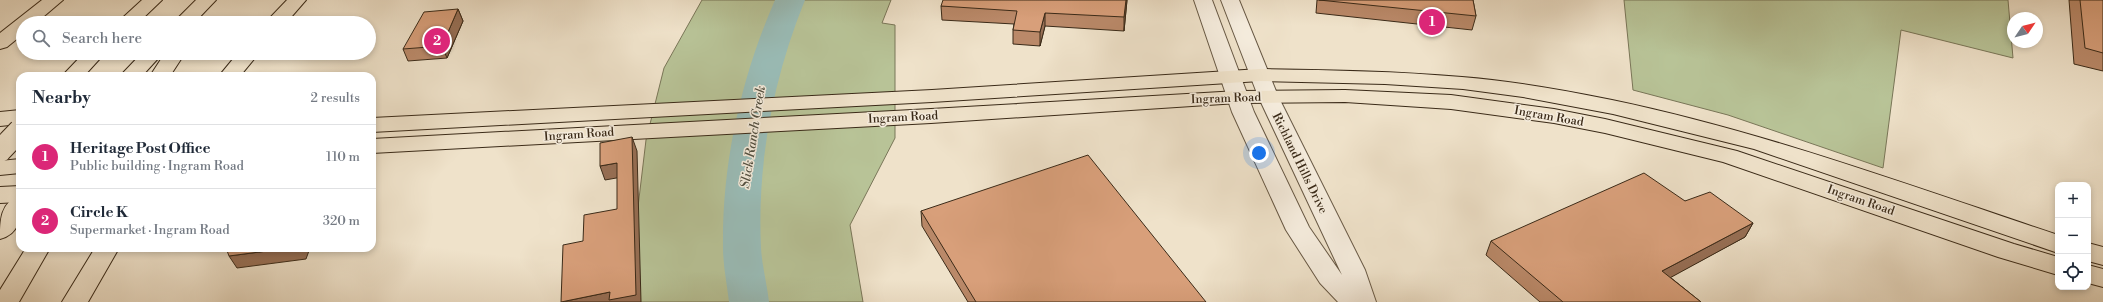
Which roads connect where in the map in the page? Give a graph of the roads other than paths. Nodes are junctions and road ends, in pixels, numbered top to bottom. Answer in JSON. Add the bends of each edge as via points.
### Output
{"nodes":[{"id":1,"x":54,"y":0,"type":"edge"},
{"id":2,"x":153,"y":0,"type":"edge"},
{"id":3,"x":208,"y":0,"type":"edge"},
{"id":4,"x":297,"y":0,"type":"edge"},
{"id":5,"x":1203,"y":0,"type":"edge"},
{"id":6,"x":1230,"y":0,"type":"edge"},
{"id":7,"x":34,"y":16,"type":"edge"},
{"id":8,"x":135,"y":16,"type":"edge"},
{"id":9,"x":191,"y":16,"type":"edge"},
{"id":10,"x":199,"y":16,"type":"edge"},
{"id":11,"x":282,"y":16,"type":"edge"},
{"id":12,"x":16,"y":30,"type":"edge"},
{"id":13,"x":0,"y":43,"type":"edge"},
{"id":14,"x":89,"y":60,"type":"edge"},
{"id":15,"x":146,"y":60,"type":"edge"},
{"id":16,"x":170,"y":60,"type":"edge"},
{"id":17,"x":243,"y":60,"type":"edge"},
{"id":18,"x":76,"y":72,"type":"edge"},
{"id":19,"x":134,"y":72,"type":"edge"},
{"id":20,"x":163,"y":72,"type":"edge"},
{"id":21,"x":232,"y":72,"type":"edge"},
{"id":22,"x":1260,"y":75,"type":"junction"},
{"id":23,"x":1235,"y":87,"type":"junction"},
{"id":24,"x":1268,"y":96,"type":"junction"},
{"id":25,"x":1554,"y":106,"type":"junction"},
{"id":26,"x":16,"y":117,"type":"edge"},
{"id":27,"x":0,"y":118,"type":"edge"},
{"id":28,"x":657,"y":120,"type":"junction"},
{"id":29,"x":376,"y":125,"type":"edge"},
{"id":30,"x":16,"y":134,"type":"edge"},
{"id":31,"x":16,"y":140,"type":"edge"},
{"id":32,"x":0,"y":141,"type":"edge"},
{"id":33,"x":376,"y":146,"type":"edge"},
{"id":34,"x":0,"y":151,"type":"edge"},
{"id":35,"x":16,"y":166,"type":"edge"},
{"id":36,"x":0,"y":168,"type":"edge"},
{"id":37,"x":14,"y":201,"type":"edge"},
{"id":38,"x":1962,"y":224,"type":"junction"},
{"id":39,"x":0,"y":231,"type":"edge"},
{"id":40,"x":2055,"y":243,"type":"edge"},
{"id":41,"x":36,"y":252,"type":"edge"},
{"id":42,"x":104,"y":252,"type":"edge"},
{"id":43,"x":2091,"y":253,"type":"edge"},
{"id":44,"x":2103,"y":256,"type":"edge"},
{"id":45,"x":2055,"y":265,"type":"edge"},
{"id":46,"x":2091,"y":275,"type":"edge"},
{"id":47,"x":2103,"y":278,"type":"edge"},
{"id":48,"x":6,"y":302,"type":"edge"},
{"id":49,"x":74,"y":302,"type":"edge"},
{"id":50,"x":1354,"y":302,"type":"edge"},
{"id":51,"x":1363,"y":302,"type":"edge"}],
"edges":[{"from":1,"to":7,"type":"main road"},
{"from":2,"to":8,"type":"main road"},
{"from":3,"to":9,"type":"main road"},
{"from":3,"to":10,"type":"main road"},
{"from":4,"to":11,"type":"main road"},
{"from":5,"to":23,"type":"street"},
{"from":6,"to":22,"type":"street","name":"Richland Hills Drive"},
{"from":12,"to":13,"type":"main road"},
{"from":14,"to":18,"type":"main road"},
{"from":15,"to":19,"type":"main road"},
{"from":16,"to":20,"type":"main road"},
{"from":17,"to":21,"type":"main road"},
{"from":22,"to":23,"type":"main road","name":"Ingram Road"},
{"from":22,"to":24,"type":"street","name":"Richland Hills Drive"},
{"from":22,"to":25,"type":"main road","name":"Ingram Road","via":[[1463,83]]},
{"from":23,"to":24,"type":"main road","name":"Ingram Road"},
{"from":23,"to":28,"type":"main road","name":"Ingram Road"},
{"from":23,"to":50,"type":"street","via":[[1274,183],[1298,230],[1329,277]]},
{"from":24,"to":25,"type":"main road","name":"Ingram Road","via":[[1345,96]]},
{"from":24,"to":51,"type":"street","name":"Richland Hills Drive","via":[[1352,270]]},
{"from":25,"to":38,"type":"main road","name":"Ingram Road","via":[[1613,127],[1729,156]]},
{"from":26,"to":27,"type":"main road"},
{"from":28,"to":29,"type":"main road","name":"Ingram Road"},
{"from":28,"to":33,"type":"main road","name":"Ingram Road"},
{"from":30,"to":34,"type":"main road","bridge":true},
{"from":31,"to":32,"type":"main road"},
{"from":35,"to":36,"type":"main road"},
{"from":37,"to":39,"type":"main road"},
{"from":38,"to":40,"type":"main road","name":"Ingram Road"},
{"from":38,"to":45,"type":"main road","name":"Ingram Road"},
{"from":41,"to":48,"type":"main road"},
{"from":42,"to":49,"type":"main road"},
{"from":43,"to":44,"type":"main road"},
{"from":46,"to":47,"type":"main road"}]}
